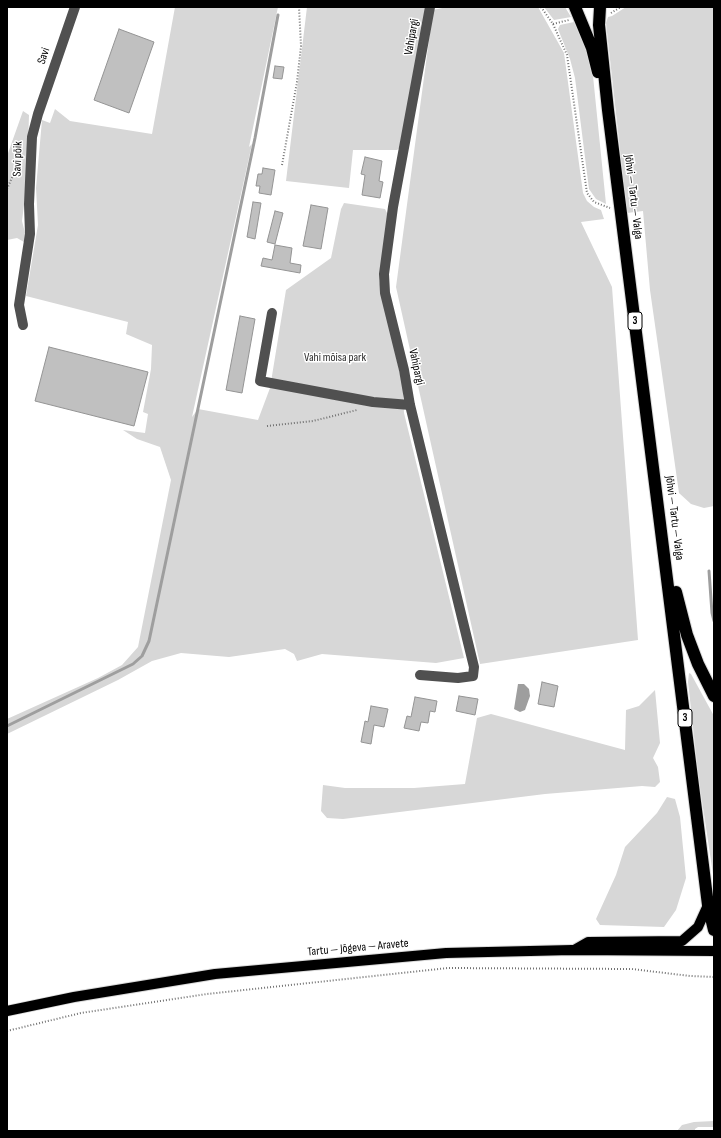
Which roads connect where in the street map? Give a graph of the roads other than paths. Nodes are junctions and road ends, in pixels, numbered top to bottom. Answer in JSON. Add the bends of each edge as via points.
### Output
{"nodes":[{"id":1,"x":75,"y":7,"type":"edge"},
{"id":2,"x":430,"y":7,"type":"edge"},
{"id":3,"x":575,"y":7,"type":"edge"},
{"id":4,"x":600,"y":7,"type":"edge"},
{"id":5,"x":608,"y":110,"type":"junction"},
{"id":6,"x":38,"y":114,"type":"joint"},
{"id":7,"x":272,"y":313,"type":"dead end"},
{"id":8,"x":23,"y":325,"type":"dead end"},
{"id":9,"x":410,"y":405,"type":"junction"},
{"id":10,"x":662,"y":532,"type":"junction"},
{"id":11,"x":420,"y":675,"type":"dead end"},
{"id":12,"x":714,"y":696,"type":"edge"},
{"id":13,"x":708,"y":905,"type":"junction"},
{"id":14,"x":714,"y":930,"type":"edge"},
{"id":15,"x":572,"y":950,"type":"junction"},
{"id":16,"x":714,"y":951,"type":"edge"},
{"id":17,"x":7,"y":1011,"type":"edge"}],
"edges":[{"from":1,"to":6,"type":"street","name":"Savi"},
{"from":2,"to":9,"type":"street","name":"Vahipargi","via":[[393,207],[384,274],[385,293]]},
{"from":3,"to":5,"type":"highway","name":"Jõhvi — Tartu — Valga","number":"3","via":[[592,48]]},
{"from":4,"to":5,"type":"highway","name":"Jõhvi — Tartu — Valga","number":"3","via":[[599,25]]},
{"from":5,"to":10,"type":"highway","name":"Jõhvi — Tartu — Valga","number":"3"},
{"from":6,"to":8,"type":"street","name":"Savi põik","via":[[32,136],[30,234],[19,305]]},
{"from":7,"to":9,"type":"street","via":[[260,381],[373,402]]},
{"from":9,"to":11,"type":"street","name":"Vahipargi","via":[[474,667],[473,676],[458,678]]},
{"from":10,"to":12,"type":"highway","via":[[688,635],[698,664]]},
{"from":10,"to":13,"type":"highway","name":"Jõhvi — Tartu — Valga","number":"3"},
{"from":13,"to":14,"type":"highway","name":"Jõhvi — Tartu — Valga","number":"3"},
{"from":13,"to":15,"type":"main road","via":[[698,927],[682,941],[588,942]]},
{"from":15,"to":16,"type":"main road","name":"Tartu — Jõgeva — Aravete"},
{"from":15,"to":17,"type":"main road","name":"Tartu — Jõgeva — Aravete","via":[[446,953],[215,974],[74,997]]}]}
